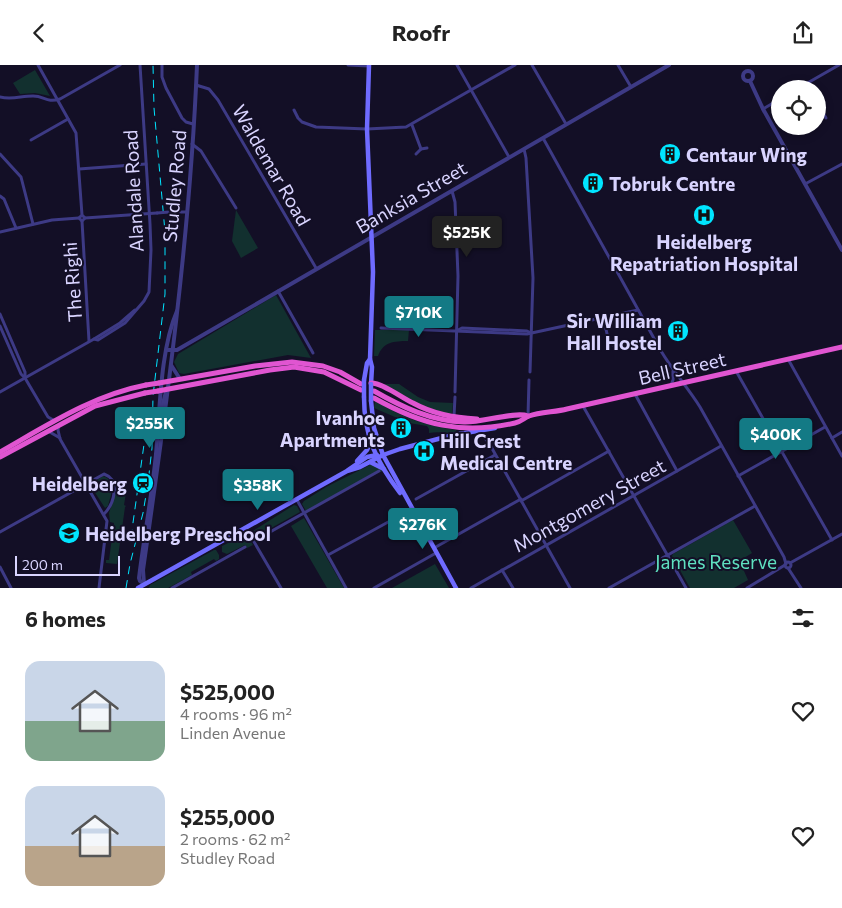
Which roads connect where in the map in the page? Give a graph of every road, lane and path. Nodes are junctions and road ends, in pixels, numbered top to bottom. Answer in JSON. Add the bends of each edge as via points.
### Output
{"nodes":[{"id":1,"x":38,"y":65,"type":"edge"},
{"id":2,"x":120,"y":65,"type":"edge"},
{"id":3,"x":140,"y":65,"type":"edge"},
{"id":4,"x":162,"y":65,"type":"edge"},
{"id":5,"x":197,"y":65,"type":"edge"},
{"id":6,"x":348,"y":65,"type":"edge"},
{"id":7,"x":457,"y":65,"type":"edge"},
{"id":8,"x":515,"y":65,"type":"edge"},
{"id":9,"x":532,"y":65,"type":"edge"},
{"id":10,"x":618,"y":65,"type":"edge"},
{"id":11,"x":668,"y":65,"type":"edge"},
{"id":12,"x":741,"y":65,"type":"edge"},
{"id":13,"x":839,"y":65,"type":"edge"},
{"id":14,"x":369,"y":66,"type":"edge"},
{"id":15,"x":745,"y":71,"type":"junction"},
{"id":16,"x":813,"y":80,"type":"edge"},
{"id":17,"x":750,"y":81,"type":"junction"},
{"id":18,"x":196,"y":85,"type":"junction"},
{"id":19,"x":631,"y":87,"type":"junction"},
{"id":20,"x":471,"y":91,"type":"junction"},
{"id":21,"x":0,"y":97,"type":"edge"},
{"id":22,"x":58,"y":100,"type":"junction"},
{"id":23,"x":771,"y":104,"type":"edge"},
{"id":24,"x":294,"y":109,"type":"dead end"},
{"id":25,"x":763,"y":109,"type":"junction"},
{"id":26,"x":68,"y":119,"type":"junction"},
{"id":27,"x":193,"y":124,"type":"junction"},
{"id":28,"x":412,"y":125,"type":"junction"},
{"id":29,"x":566,"y":125,"type":"junction"},
{"id":30,"x":367,"y":129,"type":"junction"},
{"id":31,"x":543,"y":138,"type":"junction"},
{"id":32,"x":31,"y":141,"type":"dead end"},
{"id":33,"x":192,"y":144,"type":"junction"},
{"id":34,"x":426,"y":148,"type":"dead end"},
{"id":35,"x":421,"y":149,"type":"junction"},
{"id":36,"x":524,"y":149,"type":"junction"},
{"id":37,"x":0,"y":154,"type":"edge"},
{"id":38,"x":416,"y":154,"type":"dead end"},
{"id":39,"x":509,"y":157,"type":"junction"},
{"id":40,"x":146,"y":164,"type":"junction"},
{"id":41,"x":842,"y":164,"type":"edge"},
{"id":42,"x":79,"y":169,"type":"junction"},
{"id":43,"x":805,"y":184,"type":"junction"},
{"id":44,"x":452,"y":191,"type":"junction"},
{"id":45,"x":0,"y":196,"type":"edge"},
{"id":46,"x":236,"y":208,"type":"dead end"},
{"id":47,"x":186,"y":212,"type":"junction"},
{"id":48,"x":149,"y":214,"type":"junction"},
{"id":49,"x":82,"y":218,"type":"junction"},
{"id":50,"x":33,"y":224,"type":"junction"},
{"id":51,"x":16,"y":228,"type":"junction"},
{"id":52,"x":0,"y":232,"type":"edge"},
{"id":53,"x":371,"y":238,"type":"junction"},
{"id":54,"x":842,"y":249,"type":"edge"},
{"id":55,"x":316,"y":268,"type":"junction"},
{"id":56,"x":278,"y":291,"type":"junction"},
{"id":57,"x":178,"y":309,"type":"junction"},
{"id":58,"x":638,"y":310,"type":"junction"},
{"id":59,"x":0,"y":315,"type":"edge"},
{"id":60,"x":603,"y":317,"type":"junction"},
{"id":61,"x":0,"y":326,"type":"edge"},
{"id":62,"x":380,"y":328,"type":"dead end"},
{"id":63,"x":457,"y":330,"type":"junction"},
{"id":64,"x":531,"y":333,"type":"junction"},
{"id":65,"x":92,"y":340,"type":"junction"},
{"id":66,"x":613,"y":345,"type":"dead end"},
{"id":67,"x":841,"y":349,"type":"edge"},
{"id":68,"x":167,"y":350,"type":"junction"},
{"id":69,"x":172,"y":350,"type":"junction"},
{"id":70,"x":312,"y":353,"type":"dead end"},
{"id":71,"x":370,"y":359,"type":"junction"},
{"id":72,"x":788,"y":359,"type":"junction"},
{"id":73,"x":171,"y":365,"type":"junction"},
{"id":74,"x":372,"y":369,"type":"junction"},
{"id":75,"x":736,"y":370,"type":"junction"},
{"id":76,"x":673,"y":371,"type":"junction"},
{"id":77,"x":365,"y":372,"type":"junction"},
{"id":78,"x":530,"y":373,"type":"dead end"},
{"id":79,"x":25,"y":378,"type":"junction"},
{"id":80,"x":180,"y":379,"type":"junction"},
{"id":81,"x":529,"y":380,"type":"dead end"},
{"id":82,"x":169,"y":381,"type":"junction"},
{"id":83,"x":161,"y":382,"type":"junction"},
{"id":84,"x":684,"y":383,"type":"junction"},
{"id":85,"x":371,"y":384,"type":"junction"},
{"id":86,"x":363,"y":386,"type":"junction"},
{"id":87,"x":668,"y":387,"type":"junction"},
{"id":88,"x":164,"y":389,"type":"junction"},
{"id":89,"x":374,"y":391,"type":"dead end"},
{"id":90,"x":0,"y":392,"type":"edge"},
{"id":91,"x":455,"y":392,"type":"dead end"},
{"id":92,"x":635,"y":394,"type":"junction"},
{"id":93,"x":455,"y":397,"type":"dead end"},
{"id":94,"x":372,"y":399,"type":"junction"},
{"id":95,"x":583,"y":405,"type":"junction"},
{"id":96,"x":163,"y":409,"type":"junction"},
{"id":97,"x":48,"y":417,"type":"junction"},
{"id":98,"x":454,"y":417,"type":"junction"},
{"id":99,"x":528,"y":417,"type":"junction"},
{"id":100,"x":488,"y":420,"type":"junction"},
{"id":101,"x":58,"y":423,"type":"junction"},
{"id":102,"x":501,"y":426,"type":"junction"},
{"id":103,"x":825,"y":427,"type":"junction"},
{"id":104,"x":47,"y":429,"type":"junction"},
{"id":105,"x":489,"y":430,"type":"junction"},
{"id":106,"x":479,"y":431,"type":"junction"},
{"id":107,"x":842,"y":432,"type":"edge"},
{"id":108,"x":832,"y":438,"type":"junction"},
{"id":109,"x":60,"y":439,"type":"junction"},
{"id":110,"x":487,"y":439,"type":"junction"},
{"id":111,"x":370,"y":442,"type":"junction"},
{"id":112,"x":722,"y":446,"type":"junction"},
{"id":113,"x":395,"y":451,"type":"junction"},
{"id":114,"x":609,"y":451,"type":"junction"},
{"id":115,"x":782,"y":451,"type":"junction"},
{"id":116,"x":0,"y":452,"type":"edge"},
{"id":117,"x":495,"y":455,"type":"junction"},
{"id":118,"x":380,"y":456,"type":"junction"},
{"id":119,"x":842,"y":456,"type":"edge"},
{"id":120,"x":0,"y":457,"type":"edge"},
{"id":121,"x":370,"y":462,"type":"junction"},
{"id":122,"x":387,"y":463,"type":"junction"},
{"id":123,"x":353,"y":465,"type":"junction"},
{"id":124,"x":385,"y":470,"type":"junction"},
{"id":125,"x":347,"y":471,"type":"junction"},
{"id":126,"x":379,"y":471,"type":"dead end"},
{"id":127,"x":677,"y":471,"type":"junction"},
{"id":128,"x":738,"y":477,"type":"junction"},
{"id":129,"x":86,"y":483,"type":"junction"},
{"id":130,"x":634,"y":496,"type":"junction"},
{"id":131,"x":416,"y":499,"type":"dead end"},
{"id":132,"x":297,"y":500,"type":"junction"},
{"id":133,"x":521,"y":500,"type":"junction"},
{"id":134,"x":407,"y":502,"type":"junction"},
{"id":135,"x":755,"y":506,"type":"junction"},
{"id":136,"x":304,"y":513,"type":"junction"},
{"id":137,"x":104,"y":514,"type":"junction"},
{"id":138,"x":401,"y":515,"type":"dead end"},
{"id":139,"x":246,"y":528,"type":"junction"},
{"id":140,"x":0,"y":532,"type":"edge"},
{"id":141,"x":842,"y":534,"type":"edge"},
{"id":142,"x":832,"y":540,"type":"junction"},
{"id":143,"x":254,"y":541,"type":"junction"},
{"id":144,"x":546,"y":545,"type":"junction"},
{"id":145,"x":245,"y":547,"type":"dead end"},
{"id":146,"x":435,"y":551,"type":"junction"},
{"id":147,"x":328,"y":555,"type":"junction"},
{"id":148,"x":668,"y":555,"type":"junction"},
{"id":149,"x":788,"y":565,"type":"junction"},
{"id":150,"x":0,"y":567,"type":"edge"},
{"id":151,"x":502,"y":570,"type":"junction"},
{"id":152,"x":145,"y":586,"type":"edge"},
{"id":153,"x":11,"y":588,"type":"edge"},
{"id":154,"x":100,"y":588,"type":"edge"},
{"id":155,"x":138,"y":588,"type":"edge"},
{"id":156,"x":172,"y":588,"type":"edge"},
{"id":157,"x":281,"y":588,"type":"edge"},
{"id":158,"x":346,"y":588,"type":"edge"},
{"id":159,"x":374,"y":588,"type":"edge"},
{"id":160,"x":456,"y":588,"type":"edge"},
{"id":161,"x":471,"y":588,"type":"edge"},
{"id":162,"x":513,"y":588,"type":"edge"},
{"id":163,"x":570,"y":588,"type":"edge"},
{"id":164,"x":609,"y":588,"type":"edge"},
{"id":165,"x":686,"y":588,"type":"edge"},
{"id":166,"x":747,"y":588,"type":"edge"},
{"id":167,"x":801,"y":588,"type":"edge"}],
"edges":[{"from":1,"to":22,"type":"street","name":"The Righi"},
{"from":2,"to":22,"type":"street"},
{"from":3,"to":40,"type":"street","name":"Alandale Road"},
{"from":4,"to":27,"type":"street","via":[[166,88],[182,118]]},
{"from":5,"to":18,"type":"street","name":"Studley Road"},
{"from":6,"to":14,"type":"street"},
{"from":7,"to":20,"type":"street"},
{"from":8,"to":20,"type":"street"},
{"from":9,"to":29,"type":"street"},
{"from":10,"to":19,"type":"street"},
{"from":11,"to":19,"type":"street","name":"Banksia Street"},
{"from":12,"to":15,"type":"street"},
{"from":13,"to":16,"type":"street"},
{"from":14,"to":30,"type":"main road"},
{"from":15,"to":17,"type":"street","via":[[743,77]]},
{"from":15,"to":17,"type":"street","via":[[752,73]]},
{"from":17,"to":25,"type":"street"},
{"from":18,"to":27,"type":"street","name":"Studley Road"},
{"from":18,"to":55,"type":"street","name":"Waldemar Road","via":[[209,89],[218,100]]},
{"from":19,"to":29,"type":"street","name":"Banksia Street"},
{"from":20,"to":28,"type":"street"},
{"from":20,"to":39,"type":"street"},
{"from":21,"to":22,"type":"street","via":[[32,96]]},
{"from":22,"to":26,"type":"street","name":"The Righi"},
{"from":23,"to":25,"type":"street"},
{"from":24,"to":30,"type":"street","via":[[298,118],[309,125]]},
{"from":25,"to":43,"type":"street"},
{"from":26,"to":32,"type":"street"},
{"from":26,"to":42,"type":"street","name":"The Righi","via":[[76,133]]},
{"from":27,"to":33,"type":"street","name":"Studley Road"},
{"from":28,"to":30,"type":"street"},
{"from":28,"to":35,"type":"street"},
{"from":29,"to":31,"type":"street","name":"Banksia Street"},
{"from":30,"to":53,"type":"main road"},
{"from":31,"to":36,"type":"street","name":"Banksia Street"},
{"from":31,"to":58,"type":"street"},
{"from":33,"to":46,"type":"street","via":[[201,151]]},
{"from":33,"to":47,"type":"street","name":"Studley Road"},
{"from":34,"to":35,"type":"street"},
{"from":35,"to":38,"type":"street"},
{"from":36,"to":39,"type":"street","name":"Banksia Street"},
{"from":36,"to":64,"type":"street","via":[[533,277]]},
{"from":37,"to":50,"type":"street","via":[[21,177]]},
{"from":39,"to":44,"type":"street","name":"Banksia Street"},
{"from":40,"to":42,"type":"street"},
{"from":40,"to":48,"type":"street","name":"Alandale Road"},
{"from":41,"to":43,"type":"street"},
{"from":42,"to":49,"type":"street","name":"The Righi"},
{"from":43,"to":54,"type":"street"},
{"from":44,"to":53,"type":"street","name":"Banksia Street"},
{"from":44,"to":63,"type":"street","via":[[458,276]]},
{"from":45,"to":51,"type":"street"},
{"from":47,"to":48,"type":"street","bridge":true},
{"from":47,"to":57,"type":"street","name":"Studley Road"},
{"from":48,"to":49,"type":"street"},
{"from":48,"to":65,"type":"street","name":"Alandale Road","via":[[148,292],[134,315],[122,326],[98,340]]},
{"from":49,"to":50,"type":"street"},
{"from":49,"to":65,"type":"street","name":"The Righi"},
{"from":50,"to":51,"type":"street"},
{"from":51,"to":52,"type":"street"},
{"from":53,"to":55,"type":"street","name":"Banksia Street"},
{"from":53,"to":71,"type":"main road"},
{"from":55,"to":56,"type":"street","name":"Banksia Street"},
{"from":56,"to":69,"type":"street","name":"Banksia Street"},
{"from":56,"to":70,"type":"street"},
{"from":57,"to":68,"type":"street","name":"Studley Road"},
{"from":57,"to":69,"type":"street","name":"Studley Road"},
{"from":58,"to":60,"type":"street"},
{"from":58,"to":76,"type":"street"},
{"from":59,"to":79,"type":"street"},
{"from":60,"to":64,"type":"street"},
{"from":60,"to":66,"type":"street","via":[[609,342]]},
{"from":61,"to":79,"type":"street"},
{"from":62,"to":63,"type":"street"},
{"from":63,"to":64,"type":"street"},
{"from":63,"to":91,"type":"street"},
{"from":64,"to":78,"type":"street"},
{"from":65,"to":79,"type":"street","name":"Alandale Road"},
{"from":67,"to":72,"type":"highway","name":"Bell Street"},
{"from":68,"to":69,"type":"street","name":"Banksia Street"},
{"from":68,"to":83,"type":"street","name":"Studley Road"},
{"from":69,"to":73,"type":"street","name":"Studley Road"},
{"from":71,"to":74,"type":"main road"},
{"from":71,"to":77,"type":"main road"},
{"from":72,"to":75,"type":"highway","name":"Bell Street"},
{"from":72,"to":103,"type":"street"},
{"from":73,"to":80,"type":"street"},
{"from":73,"to":82,"type":"street","name":"Studley Road"},
{"from":74,"to":77,"type":"main road"},
{"from":74,"to":85,"type":"main road"},
{"from":75,"to":84,"type":"highway","name":"Bell Street"},
{"from":75,"to":115,"type":"street"},
{"from":76,"to":84,"type":"street"},
{"from":76,"to":87,"type":"street","via":[[673,380]]},
{"from":77,"to":86,"type":"main road"},
{"from":79,"to":90,"type":"street","name":"Alandale Road"},
{"from":79,"to":97,"type":"street"},
{"from":80,"to":82,"type":"highway"},
{"from":80,"to":86,"type":"highway","via":[[298,362],[329,368]]},
{"from":81,"to":99,"type":"street"},
{"from":82,"to":83,"type":"highway"},
{"from":82,"to":88,"type":"street","name":"Studley Road"},
{"from":83,"to":88,"type":"street","name":"Studley Road"},
{"from":83,"to":101,"type":"highway","bridge":true,"via":[[104,396]]},
{"from":84,"to":87,"type":"highway","name":"Bell Street"},
{"from":84,"to":112,"type":"street"},
{"from":85,"to":86,"type":"main road","bridge":true},
{"from":85,"to":94,"type":"main road","bridge":true},
{"from":85,"to":98,"type":"highway","via":[[380,385],[424,409]]},
{"from":86,"to":88,"type":"highway","via":[[294,367]]},
{"from":86,"to":111,"type":"main road","bridge":true,"via":[[364,418]]},
{"from":87,"to":92,"type":"highway","name":"Bell Street"},
{"from":88,"to":96,"type":"street","name":"Studley Road"},
{"from":88,"to":101,"type":"highway","bridge":true,"via":[[101,403]]},
{"from":89,"to":100,"type":"highway","via":[[404,407],[438,419]]},
{"from":92,"to":95,"type":"highway","name":"Bell Street"},
{"from":92,"to":127,"type":"street"},
{"from":93,"to":98,"type":"street"},
{"from":94,"to":102,"type":"highway","via":[[405,415],[442,426]]},
{"from":94,"to":118,"type":"main road"},
{"from":95,"to":99,"type":"highway","name":"Bell Street"},
{"from":95,"to":114,"type":"street"},
{"from":96,"to":152,"type":"street","name":"Studley Road","via":[[143,570]]},
{"from":96,"to":152,"type":"street","name":"Studley Road","via":[[139,578]]},
{"from":97,"to":101,"type":"street"},
{"from":97,"to":104,"type":"street"},
{"from":98,"to":100,"type":"highway"},
{"from":99,"to":100,"type":"highway","name":"Bell Street","via":[[519,414]]},
{"from":99,"to":102,"type":"highway","name":"Bell Street"},
{"from":101,"to":104,"type":"highway"},
{"from":101,"to":109,"type":"street"},
{"from":102,"to":105,"type":"main road","name":"Bell Street"},
{"from":103,"to":108,"type":"street"},
{"from":103,"to":115,"type":"street"},
{"from":104,"to":109,"type":"street"},
{"from":104,"to":116,"type":"highway"},
{"from":104,"to":120,"type":"highway"},
{"from":105,"to":106,"type":"main road","name":"Bell Street"},
{"from":105,"to":110,"type":"street"},
{"from":106,"to":110,"type":"street"},
{"from":106,"to":113,"type":"main road","name":"Bell Street"},
{"from":107,"to":108,"type":"street"},
{"from":108,"to":119,"type":"street"},
{"from":109,"to":129,"type":"street"},
{"from":110,"to":117,"type":"street"},
{"from":111,"to":118,"type":"main road"},
{"from":111,"to":123,"type":"main road"},
{"from":112,"to":127,"type":"street","name":"Montgomery Street"},
{"from":112,"to":128,"type":"street"},
{"from":113,"to":118,"type":"main road","name":"Bell Street"},
{"from":113,"to":122,"type":"main road"},
{"from":114,"to":130,"type":"street"},
{"from":114,"to":133,"type":"street"},
{"from":115,"to":128,"type":"street"},
{"from":115,"to":142,"type":"street"},
{"from":117,"to":131,"type":"street"},
{"from":117,"to":133,"type":"street"},
{"from":118,"to":121,"type":"main road"},
{"from":118,"to":122,"type":"main road"},
{"from":118,"to":123,"type":"main road","via":[[368,456]]},
{"from":118,"to":124,"type":"main road"},
{"from":121,"to":124,"type":"main road"},
{"from":121,"to":125,"type":"main road"},
{"from":122,"to":134,"type":"main road"},
{"from":123,"to":125,"type":"main road"},
{"from":124,"to":134,"type":"main road"},
{"from":125,"to":132,"type":"main road"},
{"from":126,"to":136,"type":"street"},
{"from":127,"to":130,"type":"street","name":"Montgomery Street"},
{"from":128,"to":135,"type":"street"},
{"from":129,"to":137,"type":"street"},
{"from":129,"to":137,"type":"street","via":[[105,474],[112,478],[115,484],[110,506]]},
{"from":129,"to":140,"type":"street"},
{"from":130,"to":144,"type":"street","name":"Montgomery Street"},
{"from":130,"to":148,"type":"street"},
{"from":132,"to":136,"type":"street"},
{"from":132,"to":139,"type":"main road"},
{"from":133,"to":144,"type":"street"},
{"from":133,"to":146,"type":"street"},
{"from":134,"to":146,"type":"main road"},
{"from":135,"to":148,"type":"street"},
{"from":135,"to":149,"type":"street"},
{"from":136,"to":143,"type":"street"},
{"from":136,"to":147,"type":"street"},
{"from":137,"to":154,"type":"street","via":[[108,526]]},
{"from":138,"to":147,"type":"street"},
{"from":139,"to":143,"type":"street"},
{"from":139,"to":152,"type":"main road"},
{"from":141,"to":142,"type":"street"},
{"from":142,"to":149,"type":"street"},
{"from":143,"to":157,"type":"street"},
{"from":144,"to":151,"type":"street","name":"Montgomery Street"},
{"from":144,"to":163,"type":"street"},
{"from":145,"to":156,"type":"street"},
{"from":146,"to":159,"type":"street"},
{"from":146,"to":160,"type":"main road"},
{"from":147,"to":158,"type":"street"},
{"from":148,"to":164,"type":"street"},
{"from":148,"to":165,"type":"street"},
{"from":149,"to":166,"type":"street"},
{"from":149,"to":167,"type":"street"},
{"from":150,"to":153,"type":"street"},
{"from":151,"to":161,"type":"street","name":"Montgomery Street"},
{"from":151,"to":162,"type":"street"},
{"from":152,"to":155,"type":"main road"}]}
